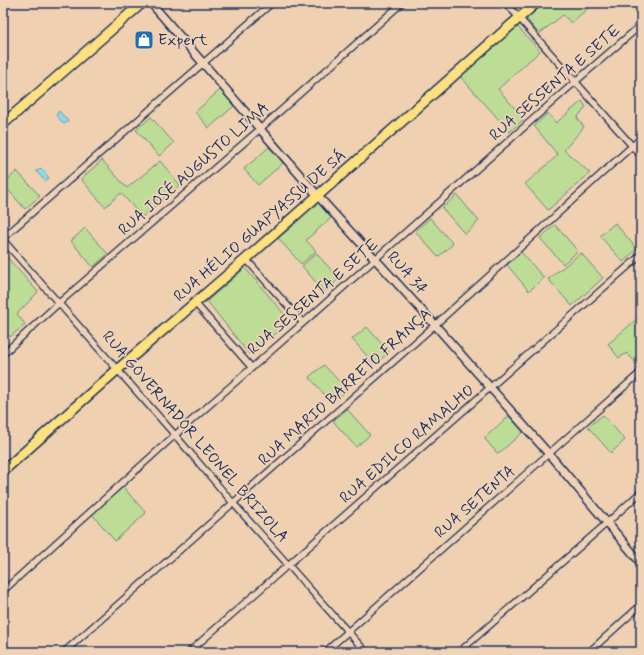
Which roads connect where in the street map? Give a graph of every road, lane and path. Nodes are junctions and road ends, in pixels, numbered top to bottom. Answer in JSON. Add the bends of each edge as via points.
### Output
{"nodes":[{"id":1,"x":6,"y":3,"type":"edge"},
{"id":2,"x":142,"y":3,"type":"edge"},
{"id":3,"x":151,"y":3,"type":"edge"},
{"id":4,"x":272,"y":3,"type":"edge"},
{"id":5,"x":402,"y":3,"type":"edge"},
{"id":6,"x":506,"y":3,"type":"edge"},
{"id":7,"x":536,"y":3,"type":"edge"},
{"id":8,"x":3,"y":6,"type":"edge"},
{"id":9,"x":519,"y":18,"type":"junction"},
{"id":10,"x":641,"y":25,"type":"edge"},
{"id":11,"x":203,"y":64,"type":"junction"},
{"id":12,"x":575,"y":82,"type":"junction"},
{"id":13,"x":3,"y":124,"type":"edge"},
{"id":14,"x":260,"y":129,"type":"junction"},
{"id":15,"x":641,"y":138,"type":"edge"},
{"id":16,"x":632,"y":146,"type":"junction"},
{"id":17,"x":641,"y":156,"type":"edge"},
{"id":18,"x":318,"y":196,"type":"junction"},
{"id":19,"x":3,"y":239,"type":"edge"},
{"id":20,"x":641,"y":255,"type":"edge"},
{"id":21,"x":246,"y":259,"type":"junction"},
{"id":22,"x":376,"y":259,"type":"junction"},
{"id":23,"x":59,"y":303,"type":"junction"},
{"id":24,"x":195,"y":303,"type":"junction"},
{"id":25,"x":303,"y":323,"type":"junction"},
{"id":26,"x":435,"y":325,"type":"junction"},
{"id":27,"x":3,"y":354,"type":"edge"},
{"id":28,"x":252,"y":368,"type":"junction"},
{"id":29,"x":118,"y":369,"type":"junction"},
{"id":30,"x":641,"y":372,"type":"edge"},
{"id":31,"x":490,"y":388,"type":"junction"},
{"id":32,"x":175,"y":434,"type":"junction"},
{"id":33,"x":548,"y":454,"type":"junction"},
{"id":34,"x":3,"y":471,"type":"edge"},
{"id":35,"x":641,"y":492,"type":"edge"},
{"id":36,"x":234,"y":503,"type":"junction"},
{"id":37,"x":607,"y":523,"type":"junction"},
{"id":38,"x":641,"y":563,"type":"edge"},
{"id":39,"x":289,"y":564,"type":"junction"},
{"id":40,"x":3,"y":591,"type":"edge"},
{"id":41,"x":641,"y":605,"type":"edge"},
{"id":42,"x":349,"y":631,"type":"junction"},
{"id":43,"x":64,"y":652,"type":"edge"},
{"id":44,"x":189,"y":652,"type":"edge"},
{"id":45,"x":325,"y":652,"type":"edge"},
{"id":46,"x":366,"y":652,"type":"edge"},
{"id":47,"x":459,"y":652,"type":"edge"},
{"id":48,"x":589,"y":652,"type":"edge"}],
"edges":[{"from":1,"to":8,"type":"street"},
{"from":2,"to":13,"type":"main road"},
{"from":3,"to":11,"type":"street","name":"RUA 34"},
{"from":4,"to":11,"type":"street"},
{"from":5,"to":14,"type":"street","name":"RUA JOSÉ AUGUSTO LIMA"},
{"from":6,"to":9,"type":"street"},
{"from":7,"to":9,"type":"main road","name":"RUA HÉLIO GUAPYASSU DE SÁ"},
{"from":9,"to":12,"type":"street"},
{"from":9,"to":18,"type":"main road","name":"RUA HÉLIO GUAPYASSU DE SÁ"},
{"from":10,"to":12,"type":"street","name":"RUA SESSENTA E SETE"},
{"from":11,"to":14,"type":"street","name":"RUA 34"},
{"from":11,"to":19,"type":"street"},
{"from":12,"to":16,"type":"street"},
{"from":12,"to":22,"type":"street","name":"RUA SESSENTA E SETE"},
{"from":14,"to":18,"type":"street","name":"RUA 34"},
{"from":14,"to":23,"type":"street","name":"RUA JOSÉ AUGUSTO LIMA"},
{"from":15,"to":16,"type":"street","name":"RUA MARIO BARRETO FRANÇA"},
{"from":16,"to":17,"type":"street"},
{"from":16,"to":26,"type":"street","name":"RUA MARIO BARRETO FRANÇA"},
{"from":18,"to":21,"type":"main road","name":"RUA HÉLIO GUAPYASSU DE SÁ"},
{"from":18,"to":22,"type":"street","name":"RUA 34"},
{"from":19,"to":23,"type":"street","name":"RUA GOVERNADOR LEONEL BRIZOLA"},
{"from":20,"to":31,"type":"street","name":"RUA EDILCO RAMALHO"},
{"from":21,"to":24,"type":"main road","name":"RUA HÉLIO GUAPYASSU DE SÁ"},
{"from":21,"to":25,"type":"street"},
{"from":22,"to":25,"type":"street","name":"RUA SESSENTA E SETE"},
{"from":22,"to":26,"type":"street","name":"RUA 34"},
{"from":23,"to":27,"type":"street","name":"RUA JOSÉ AUGUSTO LIMA"},
{"from":23,"to":29,"type":"street","name":"RUA GOVERNADOR LEONEL BRIZOLA"},
{"from":24,"to":28,"type":"street"},
{"from":24,"to":29,"type":"main road","name":"RUA HÉLIO GUAPYASSU DE SÁ"},
{"from":25,"to":28,"type":"street","name":"RUA SESSENTA E SETE"},
{"from":26,"to":31,"type":"street","name":"RUA 34"},
{"from":26,"to":36,"type":"street","name":"RUA MARIO BARRETO FRANÇA"},
{"from":28,"to":32,"type":"street","name":"RUA SESSENTA E SETE"},
{"from":29,"to":32,"type":"street","name":"RUA GOVERNADOR LEONEL BRIZOLA"},
{"from":29,"to":34,"type":"main road","name":"RUA HÉLIO GUAPYASSU DE SÁ"},
{"from":30,"to":33,"type":"street","name":"RUA SETENTA"},
{"from":31,"to":33,"type":"street","name":"RUA 34"},
{"from":31,"to":39,"type":"street","name":"RUA EDILCO RAMALHO"},
{"from":32,"to":36,"type":"street","name":"RUA GOVERNADOR LEONEL BRIZOLA"},
{"from":32,"to":40,"type":"street","name":"RUA SESSENTA E SETE"},
{"from":33,"to":37,"type":"street","name":"RUA 34"},
{"from":33,"to":42,"type":"street","name":"RUA SETENTA"},
{"from":35,"to":37,"type":"street"},
{"from":36,"to":39,"type":"street","name":"RUA GOVERNADOR LEONEL BRIZOLA"},
{"from":36,"to":43,"type":"street","name":"RUA MARIO BARRETO FRANÇA"},
{"from":37,"to":38,"type":"street","name":"RUA 34"},
{"from":37,"to":47,"type":"street"},
{"from":39,"to":42,"type":"street","name":"RUA GOVERNADOR LEONEL BRIZOLA"},
{"from":39,"to":44,"type":"street","name":"RUA EDILCO RAMALHO"},
{"from":41,"to":48,"type":"street"},
{"from":42,"to":45,"type":"street","name":"RUA SETENTA"},
{"from":42,"to":46,"type":"street","name":"RUA GOVERNADOR LEONEL BRIZOLA"}]}
